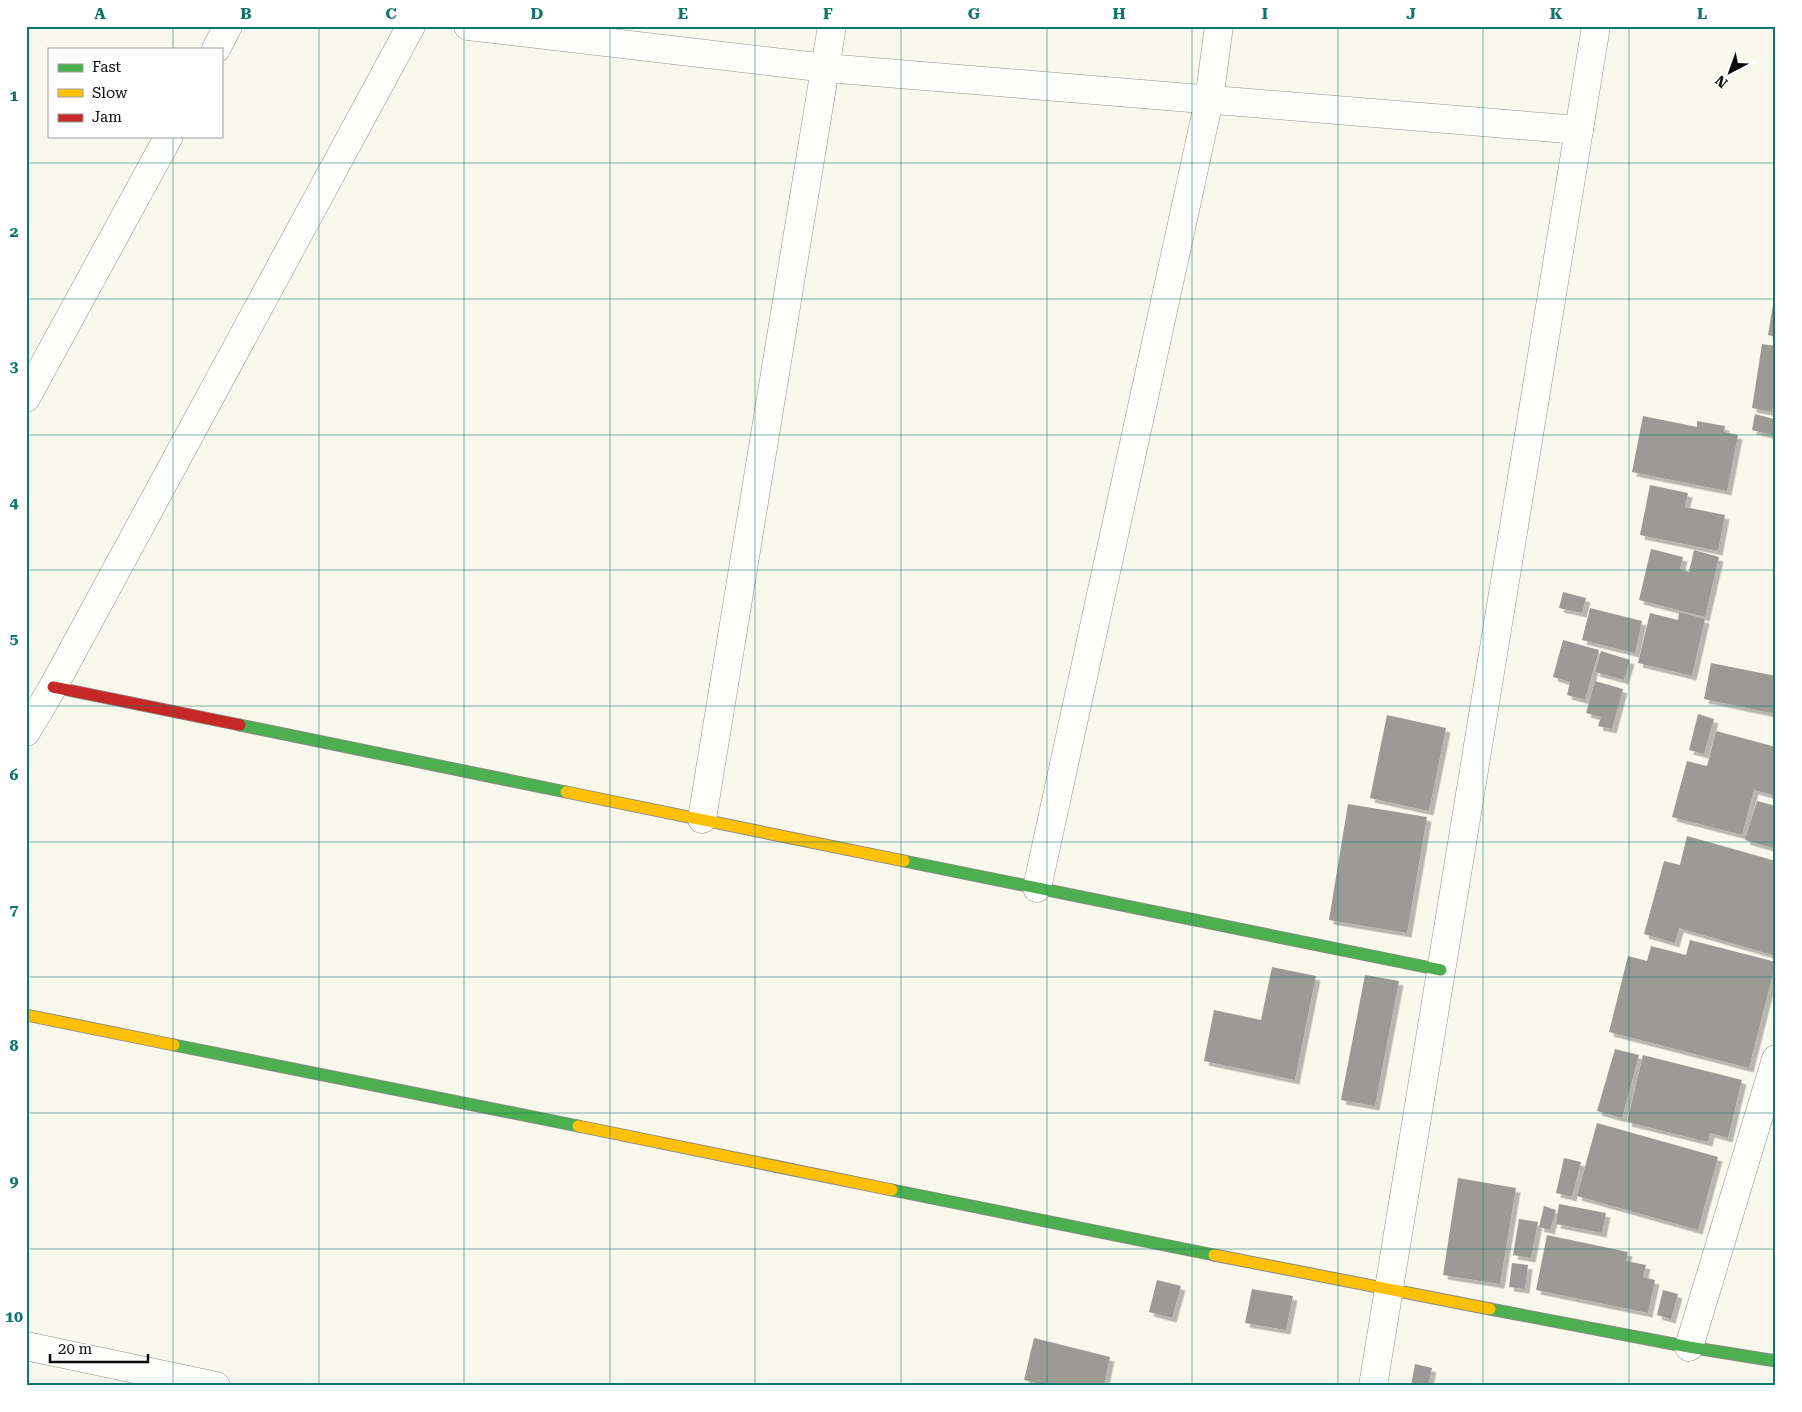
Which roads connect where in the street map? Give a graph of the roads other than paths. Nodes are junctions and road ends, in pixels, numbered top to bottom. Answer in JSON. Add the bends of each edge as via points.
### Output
{"nodes":[{"id":1,"x":228,"y":26,"type":"edge"},
{"id":2,"x":411,"y":26,"type":"edge"},
{"id":3,"x":468,"y":26,"type":"edge"},
{"id":4,"x":832,"y":26,"type":"edge"},
{"id":5,"x":1220,"y":26,"type":"edge"},
{"id":6,"x":1596,"y":26,"type":"edge"},
{"id":7,"x":217,"y":48,"type":"edge"},
{"id":8,"x":826,"y":68,"type":"junction"},
{"id":9,"x":1209,"y":100,"type":"junction"},
{"id":10,"x":1579,"y":130,"type":"junction"},
{"id":11,"x":168,"y":138,"type":"edge"},
{"id":12,"x":26,"y":398,"type":"edge"},
{"id":13,"x":53,"y":687,"type":"junction"},
{"id":14,"x":26,"y":732,"type":"edge"},
{"id":15,"x":702,"y":819,"type":"junction"},
{"id":16,"x":1036,"y":888,"type":"junction"},
{"id":17,"x":1441,"y":970,"type":"junction"},
{"id":18,"x":26,"y":1014,"type":"edge"},
{"id":19,"x":1776,"y":1058,"type":"edge"},
{"id":20,"x":1389,"y":1290,"type":"junction"},
{"id":21,"x":26,"y":1346,"type":"edge"},
{"id":22,"x":1689,"y":1347,"type":"junction"},
{"id":23,"x":1776,"y":1361,"type":"edge"},
{"id":24,"x":216,"y":1386,"type":"edge"},
{"id":25,"x":1373,"y":1386,"type":"edge"}],
"edges":[{"from":1,"to":7,"type":"street"},
{"from":2,"to":13,"type":"street"},
{"from":3,"to":8,"type":"street"},
{"from":4,"to":8,"type":"street"},
{"from":5,"to":9,"type":"street"},
{"from":6,"to":10,"type":"street"},
{"from":8,"to":9,"type":"street"},
{"from":8,"to":15,"type":"street"},
{"from":9,"to":10,"type":"street"},
{"from":9,"to":16,"type":"street"},
{"from":10,"to":17,"type":"street"},
{"from":11,"to":12,"type":"street"},
{"from":13,"to":14,"type":"street"},
{"from":13,"to":15,"type":"street"},
{"from":15,"to":16,"type":"street"},
{"from":16,"to":17,"type":"street"},
{"from":17,"to":20,"type":"street"},
{"from":18,"to":20,"type":"street"},
{"from":19,"to":22,"type":"street"},
{"from":20,"to":22,"type":"street"},
{"from":20,"to":25,"type":"street"},
{"from":21,"to":24,"type":"street"},
{"from":22,"to":23,"type":"street"}]}
